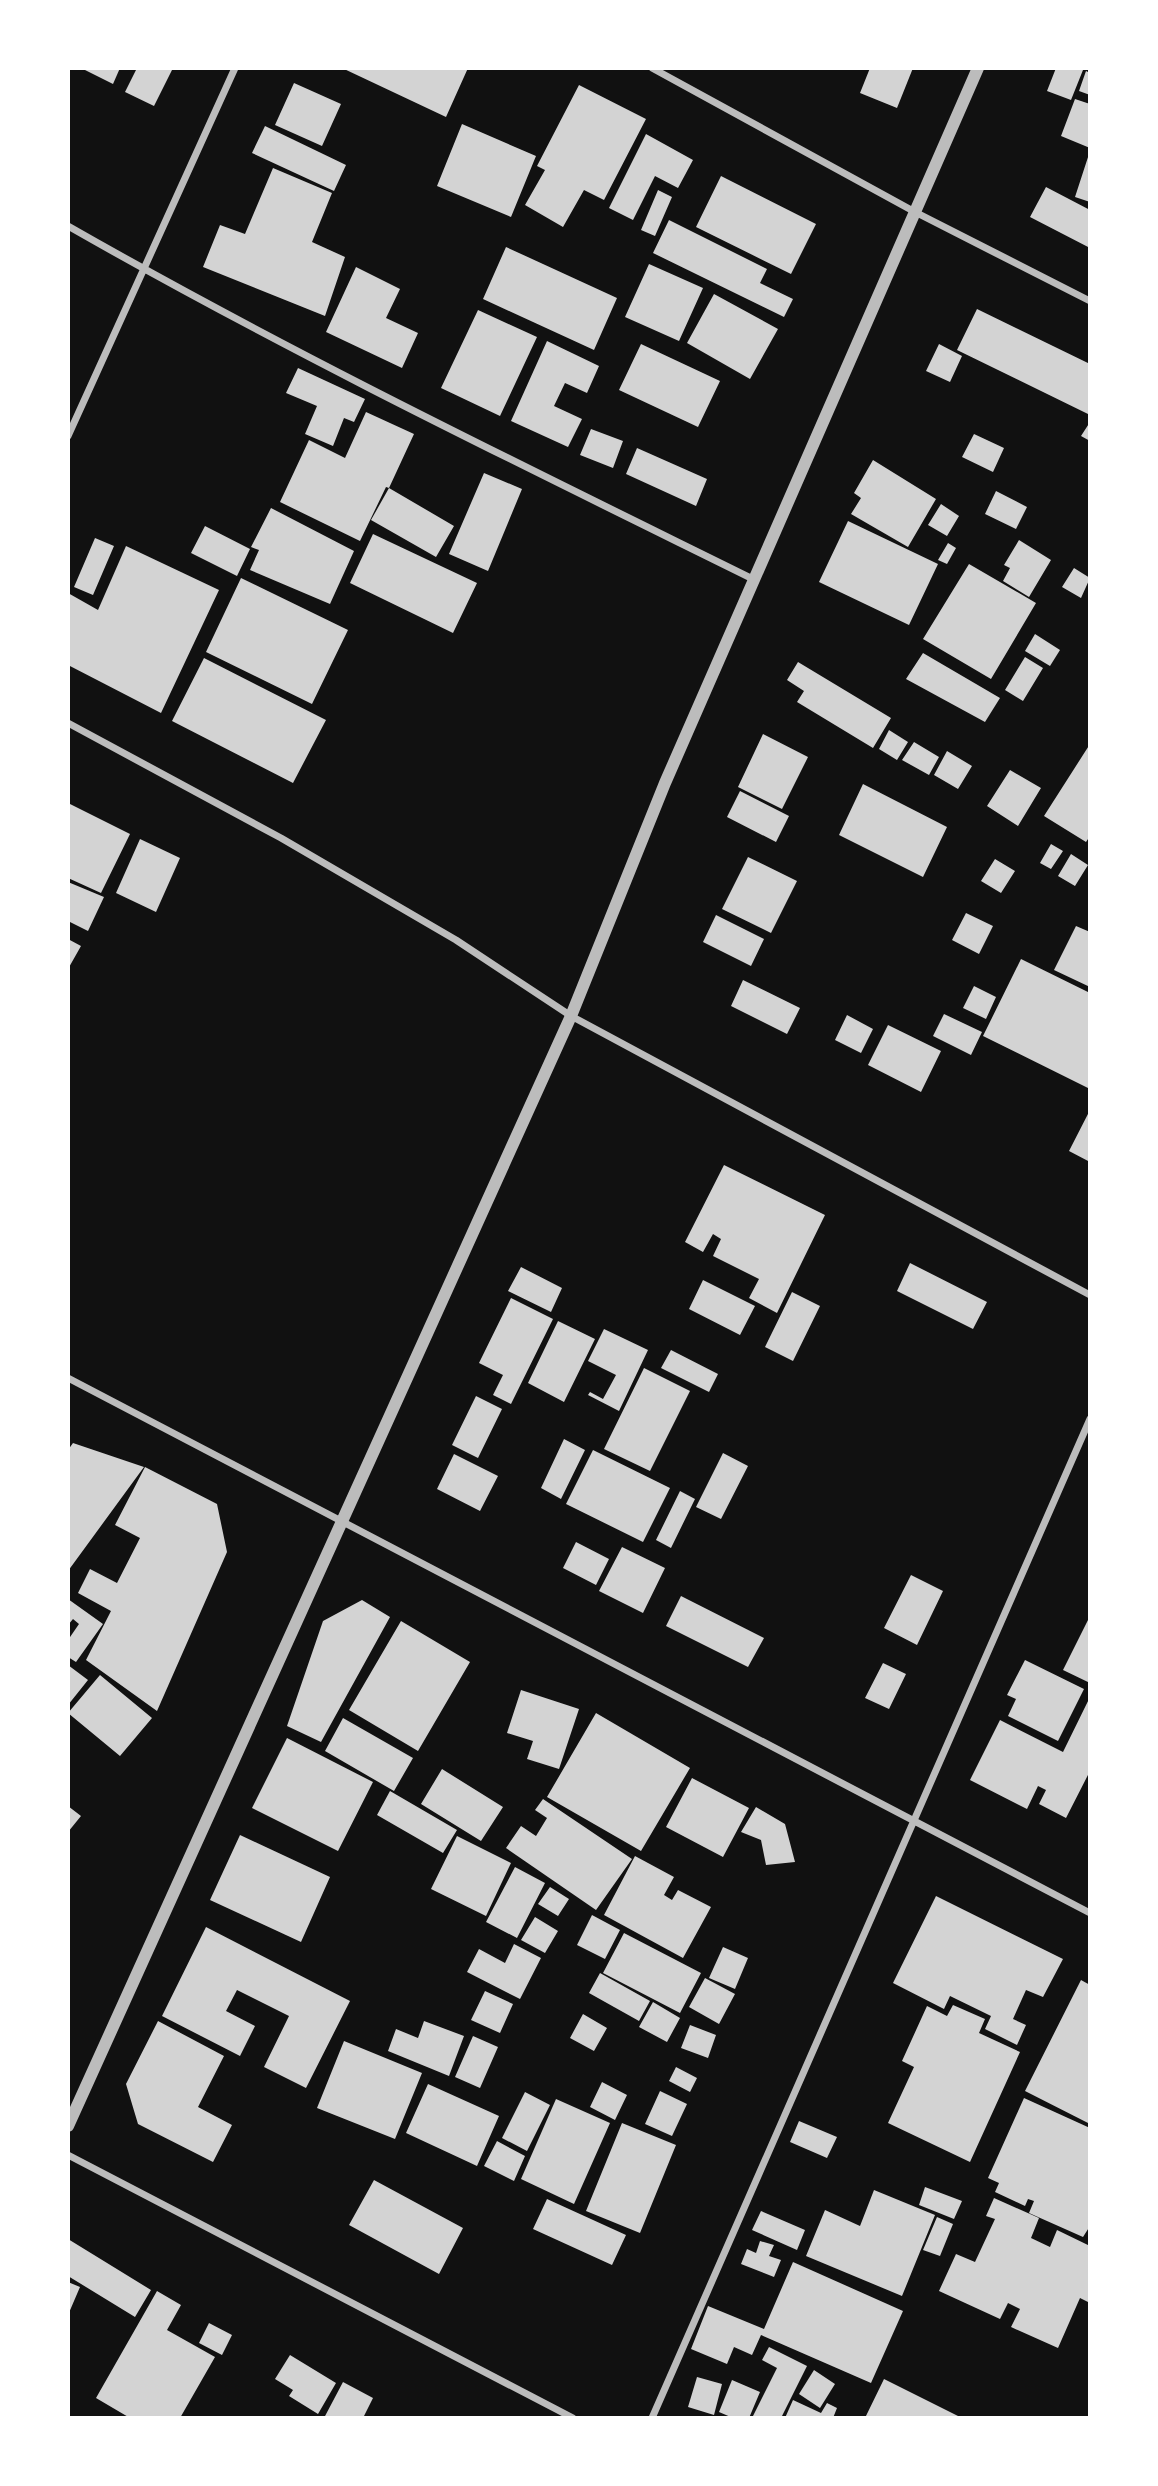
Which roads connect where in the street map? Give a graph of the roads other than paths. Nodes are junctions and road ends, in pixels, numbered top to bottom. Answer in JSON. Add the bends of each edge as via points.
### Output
{"nodes":[{"id":1,"x":235,"y":68,"type":"edge"},
{"id":2,"x":652,"y":68,"type":"edge"},
{"id":3,"x":978,"y":68,"type":"edge"},
{"id":4,"x":915,"y":212,"type":"junction"},
{"id":5,"x":68,"y":226,"type":"edge"},
{"id":6,"x":142,"y":268,"type":"junction"},
{"id":7,"x":1090,"y":301,"type":"edge"},
{"id":8,"x":68,"y":436,"type":"edge"},
{"id":9,"x":755,"y":580,"type":"junction"},
{"id":10,"x":68,"y":723,"type":"edge"},
{"id":11,"x":570,"y":1016,"type":"junction"},
{"id":12,"x":1090,"y":1295,"type":"edge"},
{"id":13,"x":68,"y":1378,"type":"edge"},
{"id":14,"x":1090,"y":1419,"type":"edge"},
{"id":15,"x":340,"y":1521,"type":"junction"},
{"id":16,"x":914,"y":1821,"type":"junction"},
{"id":17,"x":1090,"y":1913,"type":"edge"},
{"id":18,"x":68,"y":2126,"type":"edge"},
{"id":19,"x":68,"y":2155,"type":"edge"},
{"id":20,"x":573,"y":2418,"type":"edge"},
{"id":21,"x":652,"y":2418,"type":"edge"}],
"edges":[{"from":1,"to":6,"type":"street"},
{"from":2,"to":4,"type":"street"},
{"from":3,"to":4,"type":"street"},
{"from":4,"to":7,"type":"street"},
{"from":4,"to":9,"type":"street"},
{"from":5,"to":6,"type":"street"},
{"from":6,"to":8,"type":"street"},
{"from":6,"to":9,"type":"street","via":[[464,436]]},
{"from":9,"to":11,"type":"street","via":[[665,783]]},
{"from":10,"to":11,"type":"street","via":[[281,838],[456,940]]},
{"from":11,"to":12,"type":"street"},
{"from":11,"to":15,"type":"street"},
{"from":13,"to":15,"type":"street"},
{"from":14,"to":16,"type":"street"},
{"from":15,"to":16,"type":"street"},
{"from":15,"to":18,"type":"street"},
{"from":16,"to":17,"type":"street"},
{"from":16,"to":21,"type":"street"},
{"from":19,"to":20,"type":"street"}]}
